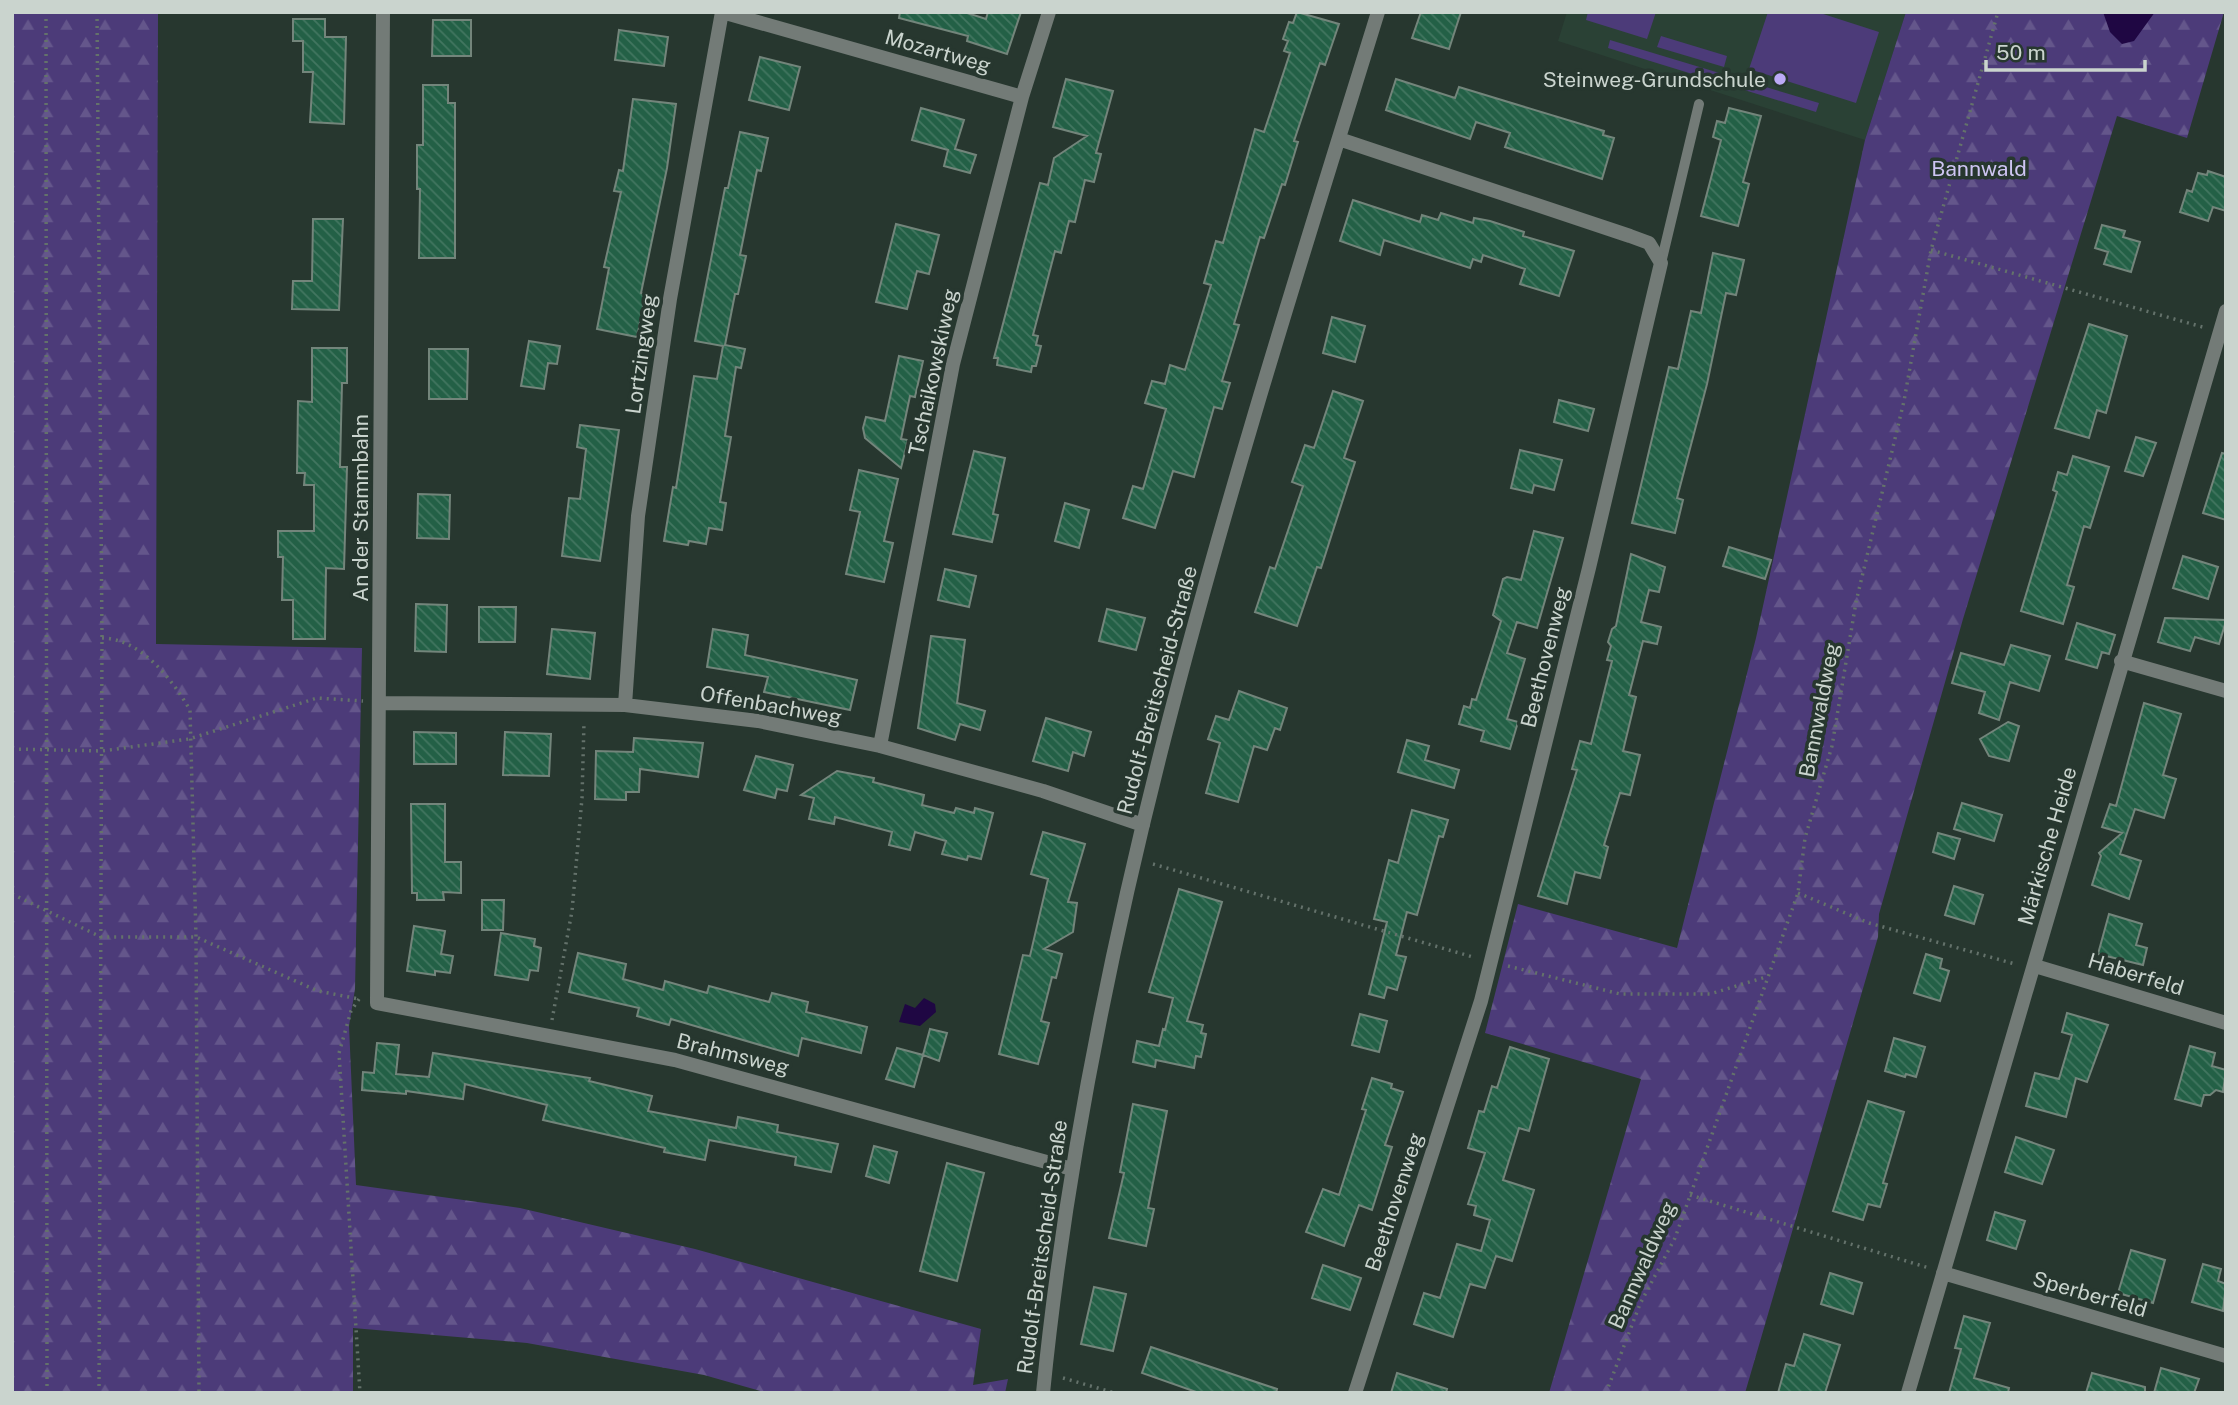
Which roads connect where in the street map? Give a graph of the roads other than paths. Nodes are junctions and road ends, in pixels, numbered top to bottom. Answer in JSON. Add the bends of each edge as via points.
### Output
{"nodes":[{"id":1,"x":383,"y":12,"type":"edge"},
{"id":2,"x":722,"y":12,"type":"edge"},
{"id":3,"x":1049,"y":12,"type":"edge"},
{"id":4,"x":1378,"y":12,"type":"edge"},
{"id":5,"x":1022,"y":97,"type":"junction"},
{"id":6,"x":1699,"y":104,"type":"dead end"},
{"id":7,"x":1339,"y":138,"type":"junction"},
{"id":8,"x":1661,"y":263,"type":"junction"},
{"id":9,"x":2226,"y":311,"type":"edge"},
{"id":10,"x":2223,"y":332,"type":"edge"},
{"id":11,"x":2121,"y":661,"type":"junction"},
{"id":12,"x":2226,"y":691,"type":"edge"},
{"id":13,"x":380,"y":703,"type":"junction"},
{"id":14,"x":625,"y":705,"type":"junction"},
{"id":15,"x":880,"y":746,"type":"junction"},
{"id":16,"x":1143,"y":825,"type":"junction"},
{"id":17,"x":2034,"y":968,"type":"junction"},
{"id":18,"x":377,"y":1003,"type":"joint"},
{"id":19,"x":2226,"y":1023,"type":"edge"},
{"id":20,"x":1072,"y":1169,"type":"junction"},
{"id":21,"x":1943,"y":1273,"type":"junction"},
{"id":22,"x":2226,"y":1356,"type":"edge"},
{"id":23,"x":1043,"y":1393,"type":"edge"},
{"id":24,"x":1355,"y":1393,"type":"edge"},
{"id":25,"x":1908,"y":1393,"type":"edge"}],
"edges":[{"from":1,"to":13,"type":"street","name":"An der Stammbahn"},
{"from":2,"to":5,"type":"street","name":"Mozartweg"},
{"from":2,"to":14,"type":"street","name":"Lortzingweg","via":[[670,299],[638,516]]},
{"from":3,"to":5,"type":"street","name":"Tschaikowskiweg"},
{"from":4,"to":7,"type":"street","name":"Rudolf-Breitscheid-Straße"},
{"from":5,"to":15,"type":"street","name":"Tschaikowskiweg","via":[[954,364]]},
{"from":6,"to":8,"type":"lane"},
{"from":7,"to":8,"type":"street","via":[[1649,243]]},
{"from":7,"to":16,"type":"street","name":"Rudolf-Breitscheid-Straße","via":[[1193,630]]},
{"from":8,"to":24,"type":"street","name":"Beethovenweg","via":[[1480,1001]]},
{"from":9,"to":10,"type":"street","name":"Märkische Heide"},
{"from":10,"to":11,"type":"street","name":"Märkische Heide"},
{"from":11,"to":12,"type":"street"},
{"from":11,"to":17,"type":"street","name":"Märkische Heide"},
{"from":13,"to":14,"type":"street","name":"Offenbachweg"},
{"from":13,"to":18,"type":"street","name":"An der Stammbahn"},
{"from":14,"to":15,"type":"street","name":"Offenbachweg","via":[[758,721]]},
{"from":15,"to":16,"type":"street","name":"Offenbachweg","via":[[1043,791]]},
{"from":16,"to":20,"type":"street","name":"Rudolf-Breitscheid-Straße"},
{"from":17,"to":19,"type":"street","name":"Haberfeld"},
{"from":17,"to":21,"type":"street","name":"Märkische Heide"},
{"from":18,"to":20,"type":"street","name":"Brahmsweg","via":[[675,1060]]},
{"from":20,"to":23,"type":"street","name":"Rudolf-Breitscheid-Straße"},
{"from":21,"to":22,"type":"street","name":"Sperberfeld"},
{"from":21,"to":25,"type":"street","name":"Märkische Heide"}]}
